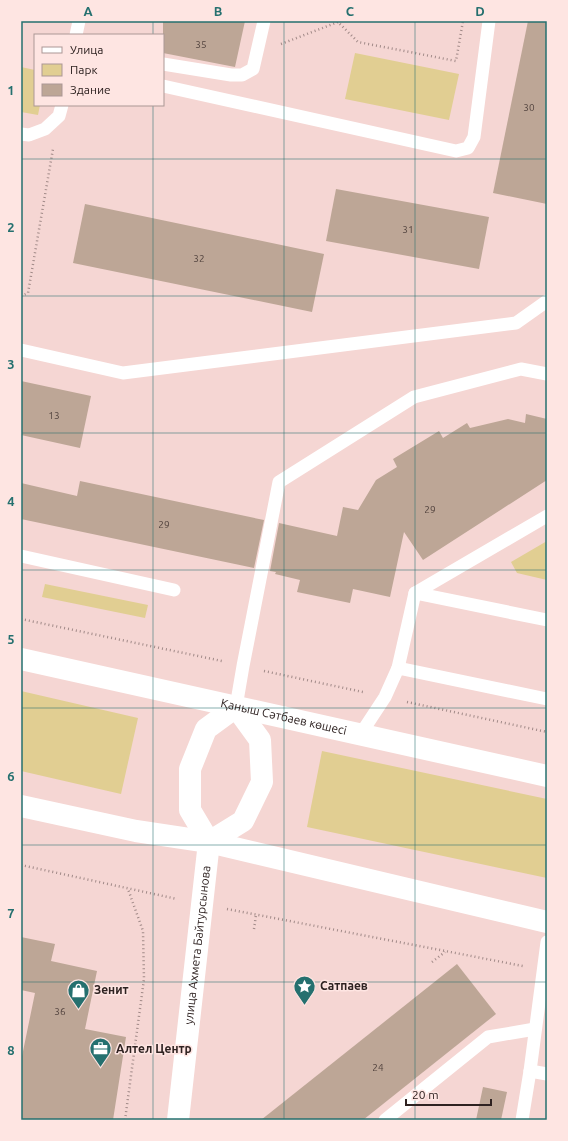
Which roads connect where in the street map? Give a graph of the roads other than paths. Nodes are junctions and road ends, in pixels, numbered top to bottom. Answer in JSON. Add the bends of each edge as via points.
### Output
{"nodes":[{"id":1,"x":79,"y":21,"type":"edge"},
{"id":2,"x":264,"y":21,"type":"edge"},
{"id":3,"x":489,"y":21,"type":"edge"},
{"id":4,"x":76,"y":34,"type":"edge"},
{"id":5,"x":164,"y":64,"type":"edge"},
{"id":6,"x":164,"y":86,"type":"edge"},
{"id":7,"x":60,"y":111,"type":"edge"},
{"id":8,"x":21,"y":134,"type":"edge"},
{"id":9,"x":547,"y":301,"type":"edge"},
{"id":10,"x":21,"y":350,"type":"edge"},
{"id":11,"x":547,"y":374,"type":"edge"},
{"id":12,"x":547,"y":516,"type":"edge"},
{"id":13,"x":21,"y":556,"type":"edge"},
{"id":14,"x":174,"y":590,"type":"dead end"},
{"id":15,"x":415,"y":593,"type":"junction"},
{"id":16,"x":547,"y":620,"type":"edge"},
{"id":17,"x":21,"y":659,"type":"edge"},
{"id":18,"x":398,"y":668,"type":"junction"},
{"id":19,"x":547,"y":699,"type":"edge"},
{"id":20,"x":236,"y":707,"type":"junction"},
{"id":21,"x":360,"y":735,"type":"junction"},
{"id":22,"x":547,"y":776,"type":"edge"},
{"id":23,"x":21,"y":806,"type":"edge"},
{"id":24,"x":209,"y":842,"type":"junction"},
{"id":25,"x":547,"y":922,"type":"edge"},
{"id":26,"x":547,"y":942,"type":"edge"},
{"id":27,"x":535,"y":1029,"type":"junction"},
{"id":28,"x":530,"y":1071,"type":"junction"},
{"id":29,"x":547,"y":1074,"type":"edge"},
{"id":30,"x":178,"y":1120,"type":"edge"},
{"id":31,"x":385,"y":1120,"type":"edge"},
{"id":32,"x":522,"y":1120,"type":"edge"}],
"edges":[{"from":1,"to":4,"type":"lane"},
{"from":2,"to":5,"type":"lane","via":[[253,69],[242,75]]},
{"from":3,"to":6,"type":"lane","via":[[474,137],[468,148],[456,151]]},
{"from":7,"to":8,"type":"lane","via":[[45,129],[30,135]]},
{"from":9,"to":10,"type":"lane","via":[[516,323],[123,373]]},
{"from":11,"to":20,"type":"lane","via":[[521,369],[414,397],[280,482]]},
{"from":12,"to":15,"type":"lane"},
{"from":13,"to":14,"type":"lane"},
{"from":15,"to":16,"type":"lane"},
{"from":15,"to":18,"type":"lane"},
{"from":17,"to":20,"type":"main road","name":"Қаныш Сәтбаев көшесі"},
{"from":18,"to":19,"type":"lane"},
{"from":18,"to":21,"type":"lane","via":[[385,697]]},
{"from":20,"to":21,"type":"main road","name":"Қаныш Сәтбаев көшесі"},
{"from":20,"to":24,"type":"main road","via":[[206,729],[190,769],[190,810]]},
{"from":20,"to":24,"type":"main road","via":[[260,740],[262,782],[243,821]]},
{"from":21,"to":22,"type":"main road","name":"Қаныш Сәтбаев көшесі"},
{"from":23,"to":24,"type":"main road","via":[[136,831]]},
{"from":24,"to":25,"type":"main road"},
{"from":24,"to":30,"type":"main road","name":"улица Ахмета Байтурсынова"},
{"from":26,"to":27,"type":"lane"},
{"from":27,"to":28,"type":"lane"},
{"from":27,"to":31,"type":"lane","via":[[488,1037]]},
{"from":28,"to":29,"type":"lane"},
{"from":28,"to":32,"type":"lane"}]}
